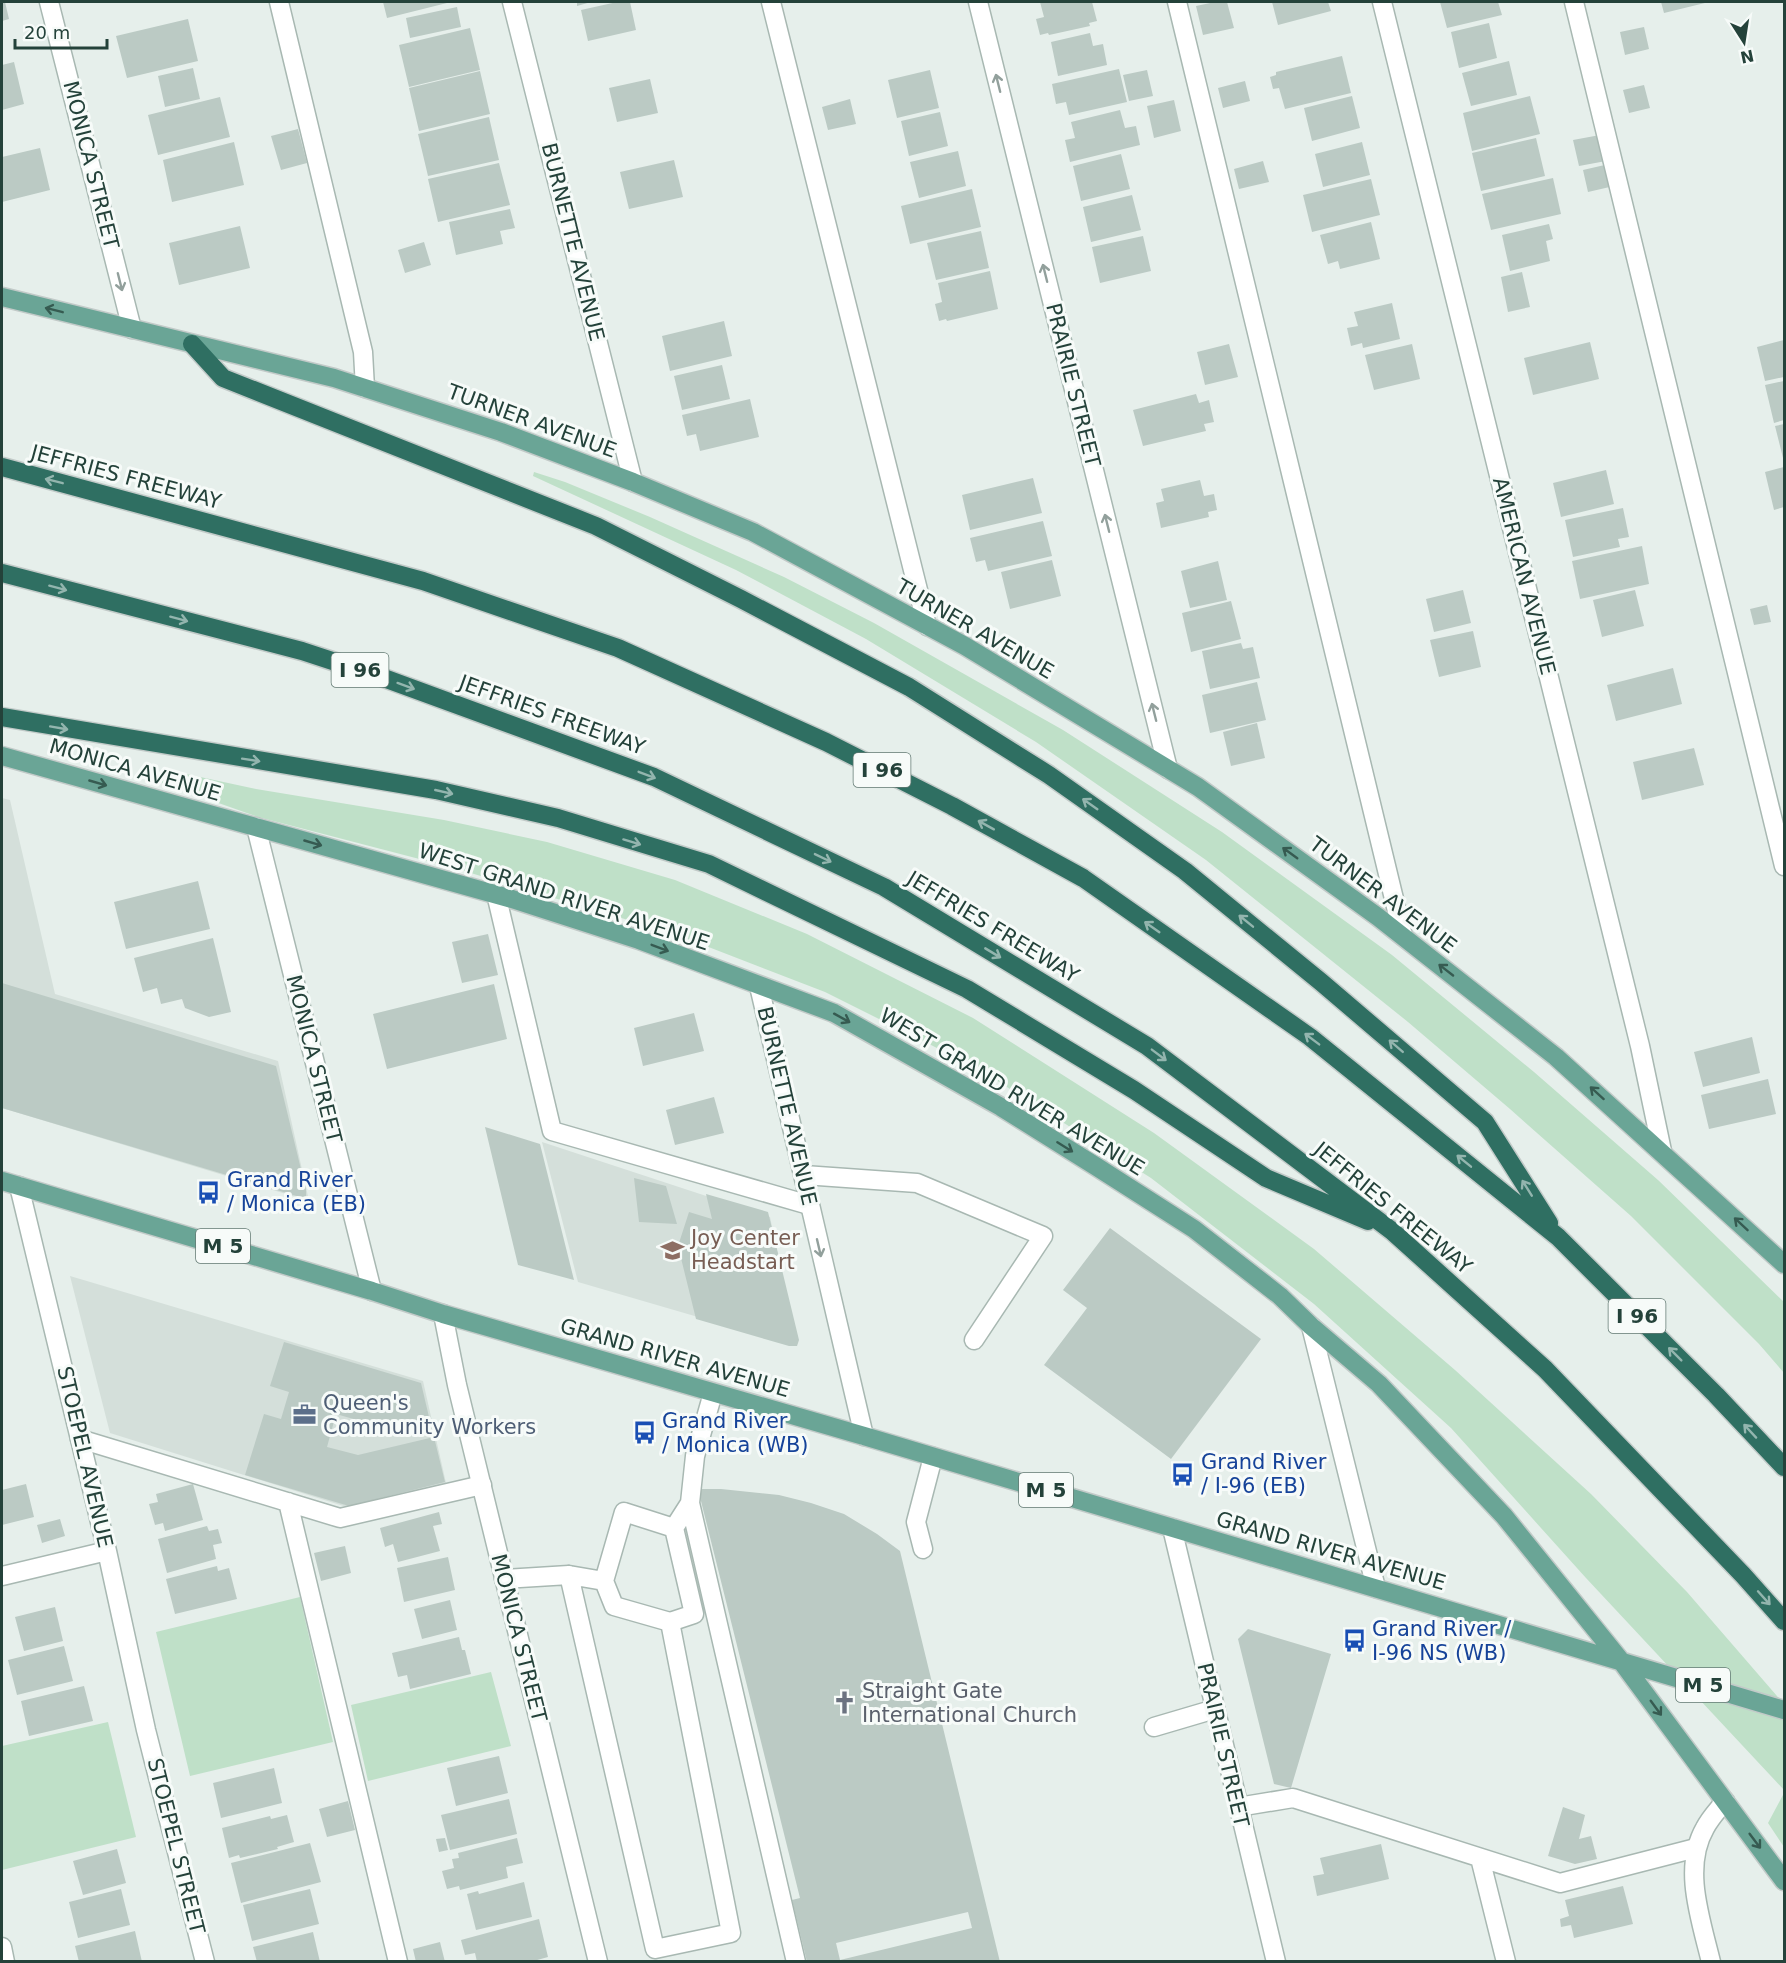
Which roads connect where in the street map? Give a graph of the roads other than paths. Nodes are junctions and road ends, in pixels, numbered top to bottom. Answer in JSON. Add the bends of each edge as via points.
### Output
{"nodes":[{"id":1,"x":49,"y":2,"type":"edge"},
{"id":2,"x":279,"y":2,"type":"edge"},
{"id":3,"x":513,"y":2,"type":"edge"},
{"id":4,"x":771,"y":2,"type":"edge"},
{"id":5,"x":978,"y":2,"type":"edge"},
{"id":6,"x":1177,"y":2,"type":"edge"},
{"id":7,"x":1383,"y":2,"type":"edge"},
{"id":8,"x":1574,"y":2,"type":"edge"},
{"id":9,"x":2,"y":297,"type":"edge"},
{"id":10,"x":132,"y":329,"type":"junction"},
{"id":11,"x":192,"y":344,"type":"junction"},
{"id":12,"x":365,"y":388,"type":"junction"},
{"id":13,"x":2,"y":467,"type":"edge"},
{"id":14,"x":633,"y":482,"type":"junction"},
{"id":15,"x":2,"y":573,"type":"edge"},
{"id":16,"x":927,"y":626,"type":"junction"},
{"id":17,"x":2,"y":717,"type":"edge"},
{"id":18,"x":2,"y":756,"type":"edge"},
{"id":19,"x":1168,"y":769,"type":"junction"},
{"id":20,"x":256,"y":827,"type":"junction"},
{"id":21,"x":1785,"y":867,"type":"edge"},
{"id":22,"x":496,"y":894,"type":"junction"},
{"id":23,"x":1402,"y":936,"type":"junction"},
{"id":24,"x":759,"y":986,"type":"junction"},
{"id":25,"x":1662,"y":1151,"type":"junction"},
{"id":26,"x":804,"y":1175,"type":"junction"},
{"id":27,"x":10,"y":1183,"type":"edge"},
{"id":28,"x":809,"y":1205,"type":"junction"},
{"id":29,"x":1392,"y":1231,"type":"junction"},
{"id":30,"x":1558,"y":1237,"type":"junction"},
{"id":31,"x":1785,"y":1264,"type":"edge"},
{"id":32,"x":372,"y":1291,"type":"junction"},
{"id":33,"x":443,"y":1314,"type":"junction"},
{"id":34,"x":1311,"y":1326,"type":"junction"},
{"id":35,"x":974,"y":1340,"type":"dead end"},
{"id":36,"x":713,"y":1393,"type":"junction"},
{"id":37,"x":864,"y":1436,"type":"junction"},
{"id":38,"x":80,"y":1439,"type":"junction"},
{"id":39,"x":933,"y":1457,"type":"junction"},
{"id":40,"x":1785,"y":1467,"type":"edge"},
{"id":41,"x":482,"y":1485,"type":"junction"},
{"id":42,"x":288,"y":1502,"type":"junction"},
{"id":43,"x":690,"y":1503,"type":"junction"},
{"id":44,"x":674,"y":1528,"type":"junction"},
{"id":45,"x":1172,"y":1528,"type":"junction"},
{"id":46,"x":922,"y":1549,"type":"dead end"},
{"id":47,"x":107,"y":1551,"type":"junction"},
{"id":48,"x":569,"y":1575,"type":"junction"},
{"id":49,"x":2,"y":1576,"type":"edge"},
{"id":50,"x":504,"y":1579,"type":"junction"},
{"id":51,"x":604,"y":1581,"type":"junction"},
{"id":52,"x":1376,"y":1588,"type":"junction"},
{"id":53,"x":1785,"y":1621,"type":"edge"},
{"id":54,"x":670,"y":1622,"type":"junction"},
{"id":55,"x":1622,"y":1660,"type":"junction"},
{"id":56,"x":1215,"y":1709,"type":"junction"},
{"id":57,"x":1785,"y":1710,"type":"edge"},
{"id":58,"x":1154,"y":1727,"type":"dead end"},
{"id":59,"x":146,"y":1730,"type":"joint"},
{"id":60,"x":1725,"y":1801,"type":"junction"},
{"id":61,"x":1238,"y":1807,"type":"junction"},
{"id":62,"x":1696,"y":1848,"type":"junction"},
{"id":63,"x":1480,"y":1858,"type":"junction"},
{"id":64,"x":1785,"y":1881,"type":"edge"},
{"id":65,"x":2,"y":1947,"type":"edge"},
{"id":66,"x":5,"y":1962,"type":"edge"},
{"id":67,"x":205,"y":1962,"type":"edge"},
{"id":68,"x":399,"y":1962,"type":"edge"},
{"id":69,"x":598,"y":1962,"type":"edge"},
{"id":70,"x":796,"y":1962,"type":"edge"},
{"id":71,"x":1276,"y":1962,"type":"edge"},
{"id":72,"x":1506,"y":1962,"type":"edge"},
{"id":73,"x":1711,"y":1962,"type":"edge"}],
"edges":[{"from":1,"to":10,"type":"street","name":"MONICA STREET","one_way":true},
{"from":2,"to":12,"type":"street","via":[[363,352]]},
{"from":3,"to":14,"type":"street","name":"BURNETTE AVENUE"},
{"from":4,"to":16,"type":"street"},
{"from":19,"to":5,"type":"street","name":"PRAIRIE STREET","one_way":true},
{"from":6,"to":23,"type":"street"},
{"from":7,"to":25,"type":"street","name":"AMERICAN AVENUE","via":[[1640,1046]]},
{"from":8,"to":21,"type":"street"},
{"from":10,"to":9,"type":"main road","name":"TURNER AVENUE","one_way":true},
{"from":10,"to":11,"type":"main road","name":"TURNER AVENUE"},
{"from":11,"to":12,"type":"main road","name":"TURNER AVENUE"},
{"from":30,"to":11,"type":"highway","one_way":true,"via":[[1485,1122],[1185,871],[1049,775],[909,687],[741,598],[596,526],[223,378]]},
{"from":12,"to":14,"type":"main road","name":"TURNER AVENUE","via":[[501,432]]},
{"from":30,"to":13,"type":"highway","name":"JEFFRIES FREEWAY","number":"I 96","one_way":true,"via":[[1310,1037],[1083,878],[826,742],[618,648],[423,581]]},
{"from":14,"to":16,"type":"main road","name":"TURNER AVENUE","via":[[753,532]]},
{"from":15,"to":29,"type":"highway","name":"JEFFRIES FREEWAY","number":"I 96","one_way":true,"via":[[302,651],[381,677],[654,777],[760,827],[884,887],[1147,1046]]},
{"from":16,"to":19,"type":"main road","name":"TURNER AVENUE"},
{"from":17,"to":29,"type":"highway","one_way":true,"via":[[436,790],[558,818],[709,864],[967,989],[1134,1090],[1266,1178]]},
{"from":18,"to":20,"type":"main road","name":"MONICA AVENUE","one_way":true},
{"from":23,"to":19,"type":"main road","name":"TURNER AVENUE","one_way":true},
{"from":20,"to":22,"type":"main road","name":"WEST GRAND RIVER AVENUE","one_way":true},
{"from":20,"to":32,"type":"street","name":"MONICA STREET"},
{"from":22,"to":24,"type":"main road","name":"WEST GRAND RIVER AVENUE","one_way":true,"via":[[639,940]]},
{"from":22,"to":28,"type":"street","via":[[552,1131]]},
{"from":25,"to":23,"type":"main road","name":"TURNER AVENUE","one_way":true,"via":[[1556,1057]]},
{"from":24,"to":26,"type":"street","name":"BURNETTE AVENUE"},
{"from":24,"to":34,"type":"main road","name":"WEST GRAND RIVER AVENUE","one_way":true,"via":[[834,1014],[1001,1107],[1194,1229],[1280,1296]]},
{"from":31,"to":25,"type":"main road","name":"TURNER AVENUE","one_way":true},
{"from":26,"to":28,"type":"street","name":"BURNETTE AVENUE"},
{"from":26,"to":35,"type":"street","via":[[917,1183],[1043,1236]]},
{"from":27,"to":32,"type":"main road","name":"GRAND RIVER AVENUE","number":"M 5"},
{"from":27,"to":38,"type":"street","name":"STOEPEL AVENUE"},
{"from":28,"to":37,"type":"street","name":"BURNETTE AVENUE","one_way":true},
{"from":29,"to":53,"type":"highway","name":"JEFFRIES FREEWAY","number":"I 96","one_way":true,"via":[[1545,1369]]},
{"from":40,"to":30,"type":"highway","name":"JEFFRIES FREEWAY","number":"I 96","one_way":true},
{"from":32,"to":33,"type":"main road","name":"GRAND RIVER AVENUE","number":"M 5"},
{"from":33,"to":36,"type":"main road","name":"GRAND RIVER AVENUE","number":"M 5"},
{"from":33,"to":41,"type":"street","name":"MONICA STREET"},
{"from":34,"to":52,"type":"street"},
{"from":34,"to":55,"type":"main road","name":"WEST GRAND RIVER AVENUE","via":[[1379,1384],[1504,1516]]},
{"from":36,"to":37,"type":"main road","name":"GRAND RIVER AVENUE","number":"M 5"},
{"from":36,"to":43,"type":"street","via":[[695,1456]]},
{"from":37,"to":39,"type":"main road","name":"GRAND RIVER AVENUE","number":"M 5"},
{"from":38,"to":42,"type":"street"},
{"from":38,"to":47,"type":"street","name":"STOEPEL AVENUE"},
{"from":39,"to":45,"type":"main road","name":"GRAND RIVER AVENUE","number":"M 5"},
{"from":39,"to":46,"type":"street","via":[[916,1522]]},
{"from":41,"to":42,"type":"street","via":[[340,1518]]},
{"from":41,"to":50,"type":"street","name":"MONICA STREET"},
{"from":42,"to":68,"type":"street"},
{"from":43,"to":44,"type":"street"},
{"from":43,"to":70,"type":"street"},
{"from":44,"to":51,"type":"street","via":[[624,1512]]},
{"from":44,"to":54,"type":"street","via":[[694,1614]]},
{"from":45,"to":52,"type":"main road","name":"GRAND RIVER AVENUE","number":"M 5"},
{"from":45,"to":56,"type":"street","name":"PRAIRIE STREET"},
{"from":47,"to":49,"type":"street"},
{"from":47,"to":59,"type":"street","name":"STOEPEL AVENUE"},
{"from":48,"to":50,"type":"street"},
{"from":48,"to":51,"type":"street"},
{"from":48,"to":54,"type":"street","via":[[655,1949],[731,1933]]},
{"from":50,"to":69,"type":"street","name":"MONICA STREET"},
{"from":51,"to":54,"type":"street","via":[[614,1606]]},
{"from":52,"to":55,"type":"main road","name":"GRAND RIVER AVENUE","number":"M 5"},
{"from":55,"to":57,"type":"main road","name":"GRAND RIVER AVENUE","number":"M 5"},
{"from":55,"to":60,"type":"main road","name":"WEST GRAND RIVER AVENUE","one_way":true},
{"from":56,"to":58,"type":"street"},
{"from":56,"to":61,"type":"street","name":"PRAIRIE STREET"},
{"from":59,"to":67,"type":"street","name":"STOEPEL STREET"},
{"from":60,"to":62,"type":"street","via":[[1705,1827]]},
{"from":60,"to":64,"type":"main road","name":"WEST GRAND RIVER AVENUE","one_way":true},
{"from":61,"to":63,"type":"street","via":[[1293,1798]]},
{"from":61,"to":71,"type":"street","name":"PRAIRIE STREET"},
{"from":62,"to":63,"type":"street","via":[[1560,1883]]},
{"from":62,"to":73,"type":"street","via":[[1694,1875]]},
{"from":63,"to":72,"type":"street"},
{"from":65,"to":66,"type":"street"}]}
